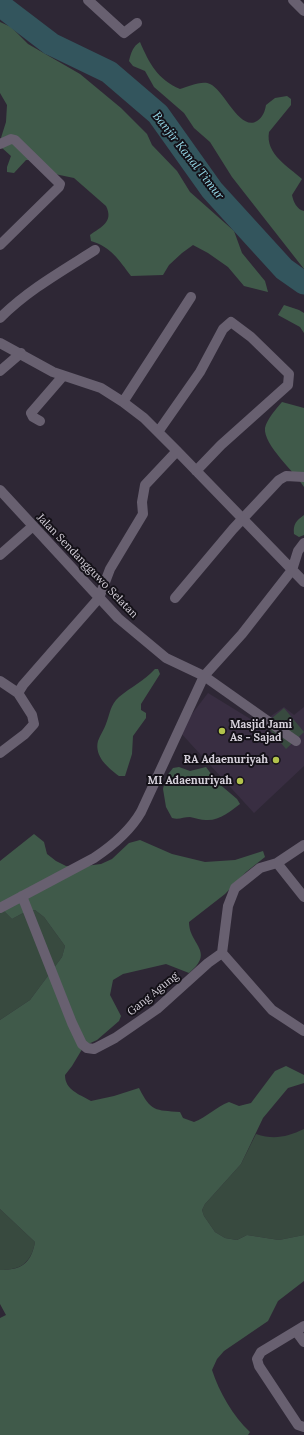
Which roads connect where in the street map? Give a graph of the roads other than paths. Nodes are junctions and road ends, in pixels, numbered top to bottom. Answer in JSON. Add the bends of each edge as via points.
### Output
{"nodes":[{"id":1,"x":88,"y":0,"type":"edge"},
{"id":2,"x":295,"y":1,"type":"edge"},
{"id":3,"x":304,"y":11,"type":"edge"},
{"id":4,"x":137,"y":22,"type":"dead end"},
{"id":5,"x":0,"y":144,"type":"edge"},
{"id":6,"x":0,"y":245,"type":"edge"},
{"id":7,"x":95,"y":250,"type":"dead end"},
{"id":8,"x":191,"y":297,"type":"dead end"},
{"id":9,"x":0,"y":318,"type":"edge"},
{"id":10,"x":0,"y":343,"type":"edge"},
{"id":11,"x":22,"y":353,"type":"junction"},
{"id":12,"x":0,"y":371,"type":"edge"},
{"id":13,"x":63,"y":376,"type":"junction"},
{"id":14,"x":123,"y":402,"type":"junction"},
{"id":15,"x":40,"y":421,"type":"dead end"},
{"id":16,"x":158,"y":432,"type":"junction"},
{"id":17,"x":177,"y":451,"type":"junction"},
{"id":18,"x":196,"y":471,"type":"junction"},
{"id":19,"x":304,"y":477,"type":"edge"},
{"id":20,"x":0,"y":490,"type":"edge"},
{"id":21,"x":242,"y":520,"type":"junction"},
{"id":22,"x":33,"y":526,"type":"junction"},
{"id":23,"x":304,"y":543,"type":"edge"},
{"id":24,"x":0,"y":555,"type":"edge"},
{"id":25,"x":292,"y":570,"type":"junction"},
{"id":26,"x":304,"y":582,"type":"edge"},
{"id":27,"x":99,"y":598,"type":"junction"},
{"id":28,"x":175,"y":598,"type":"dead end"},
{"id":29,"x":204,"y":676,"type":"junction"},
{"id":30,"x":0,"y":681,"type":"edge"},
{"id":31,"x":18,"y":693,"type":"junction"},
{"id":32,"x":296,"y":741,"type":"dead end"},
{"id":33,"x":0,"y":753,"type":"edge"},
{"id":34,"x":304,"y":845,"type":"edge"},
{"id":35,"x":277,"y":863,"type":"junction"},
{"id":36,"x":22,"y":896,"type":"junction"},
{"id":37,"x":304,"y":898,"type":"edge"},
{"id":38,"x":0,"y":908,"type":"edge"},
{"id":39,"x":222,"y":953,"type":"junction"},
{"id":40,"x":304,"y":1031,"type":"edge"},
{"id":41,"x":300,"y":1328,"type":"edge"},
{"id":42,"x":304,"y":1342,"type":"edge"},
{"id":43,"x":302,"y":1427,"type":"edge"}],
"edges":[{"from":1,"to":4,"type":"street","via":[[124,33]]},
{"from":2,"to":3,"type":"street"},
{"from":5,"to":6,"type":"street","via":[[15,140],[60,184]]},
{"from":7,"to":9,"type":"street","via":[[38,285]]},
{"from":8,"to":14,"type":"street"},
{"from":10,"to":11,"type":"street"},
{"from":11,"to":12,"type":"street"},
{"from":11,"to":13,"type":"street"},
{"from":13,"to":14,"type":"street","via":[[101,388]]},
{"from":13,"to":15,"type":"street","via":[[31,413]]},
{"from":14,"to":16,"type":"street"},
{"from":16,"to":17,"type":"street"},
{"from":16,"to":18,"type":"street","via":[[200,372],[223,329],[231,322],[251,337],[289,374],[288,385]]},
{"from":17,"to":18,"type":"street"},
{"from":17,"to":27,"type":"street","via":[[145,485],[143,514],[110,569]]},
{"from":18,"to":21,"type":"street"},
{"from":19,"to":21,"type":"street","via":[[286,476],[279,480]]},
{"from":20,"to":22,"type":"street","name":"Jalan Sendangguwo Selatan"},
{"from":21,"to":25,"type":"street"},
{"from":21,"to":28,"type":"street"},
{"from":22,"to":24,"type":"street"},
{"from":22,"to":27,"type":"street","name":"Jalan Sendangguwo Selatan"},
{"from":23,"to":25,"type":"street","via":[[298,551]]},
{"from":25,"to":26,"type":"street"},
{"from":25,"to":29,"type":"street","via":[[242,634]]},
{"from":27,"to":29,"type":"street","name":"Jalan Sendangguwo Selatan","via":[[156,650]]},
{"from":27,"to":31,"type":"street","via":[[22,685]]},
{"from":29,"to":32,"type":"street","name":"Jalan Sendangguwo Selatan"},
{"from":29,"to":36,"type":"street","via":[[141,812],[131,827],[94,858]]},
{"from":30,"to":31,"type":"street"},
{"from":31,"to":33,"type":"street","via":[[32,715],[34,724]]},
{"from":34,"to":35,"type":"street"},
{"from":35,"to":37,"type":"street"},
{"from":35,"to":39,"type":"street","via":[[260,868],[232,893]]},
{"from":36,"to":38,"type":"street"},
{"from":36,"to":39,"type":"street","name":"Gang Agung","via":[[78,1037],[84,1046],[90,1049],[115,1038],[158,1009]]},
{"from":39,"to":40,"type":"street","via":[[272,1010]]},
{"from":41,"to":42,"type":"street"},
{"from":41,"to":43,"type":"street","via":[[261,1352],[257,1359],[259,1366]]}]}
